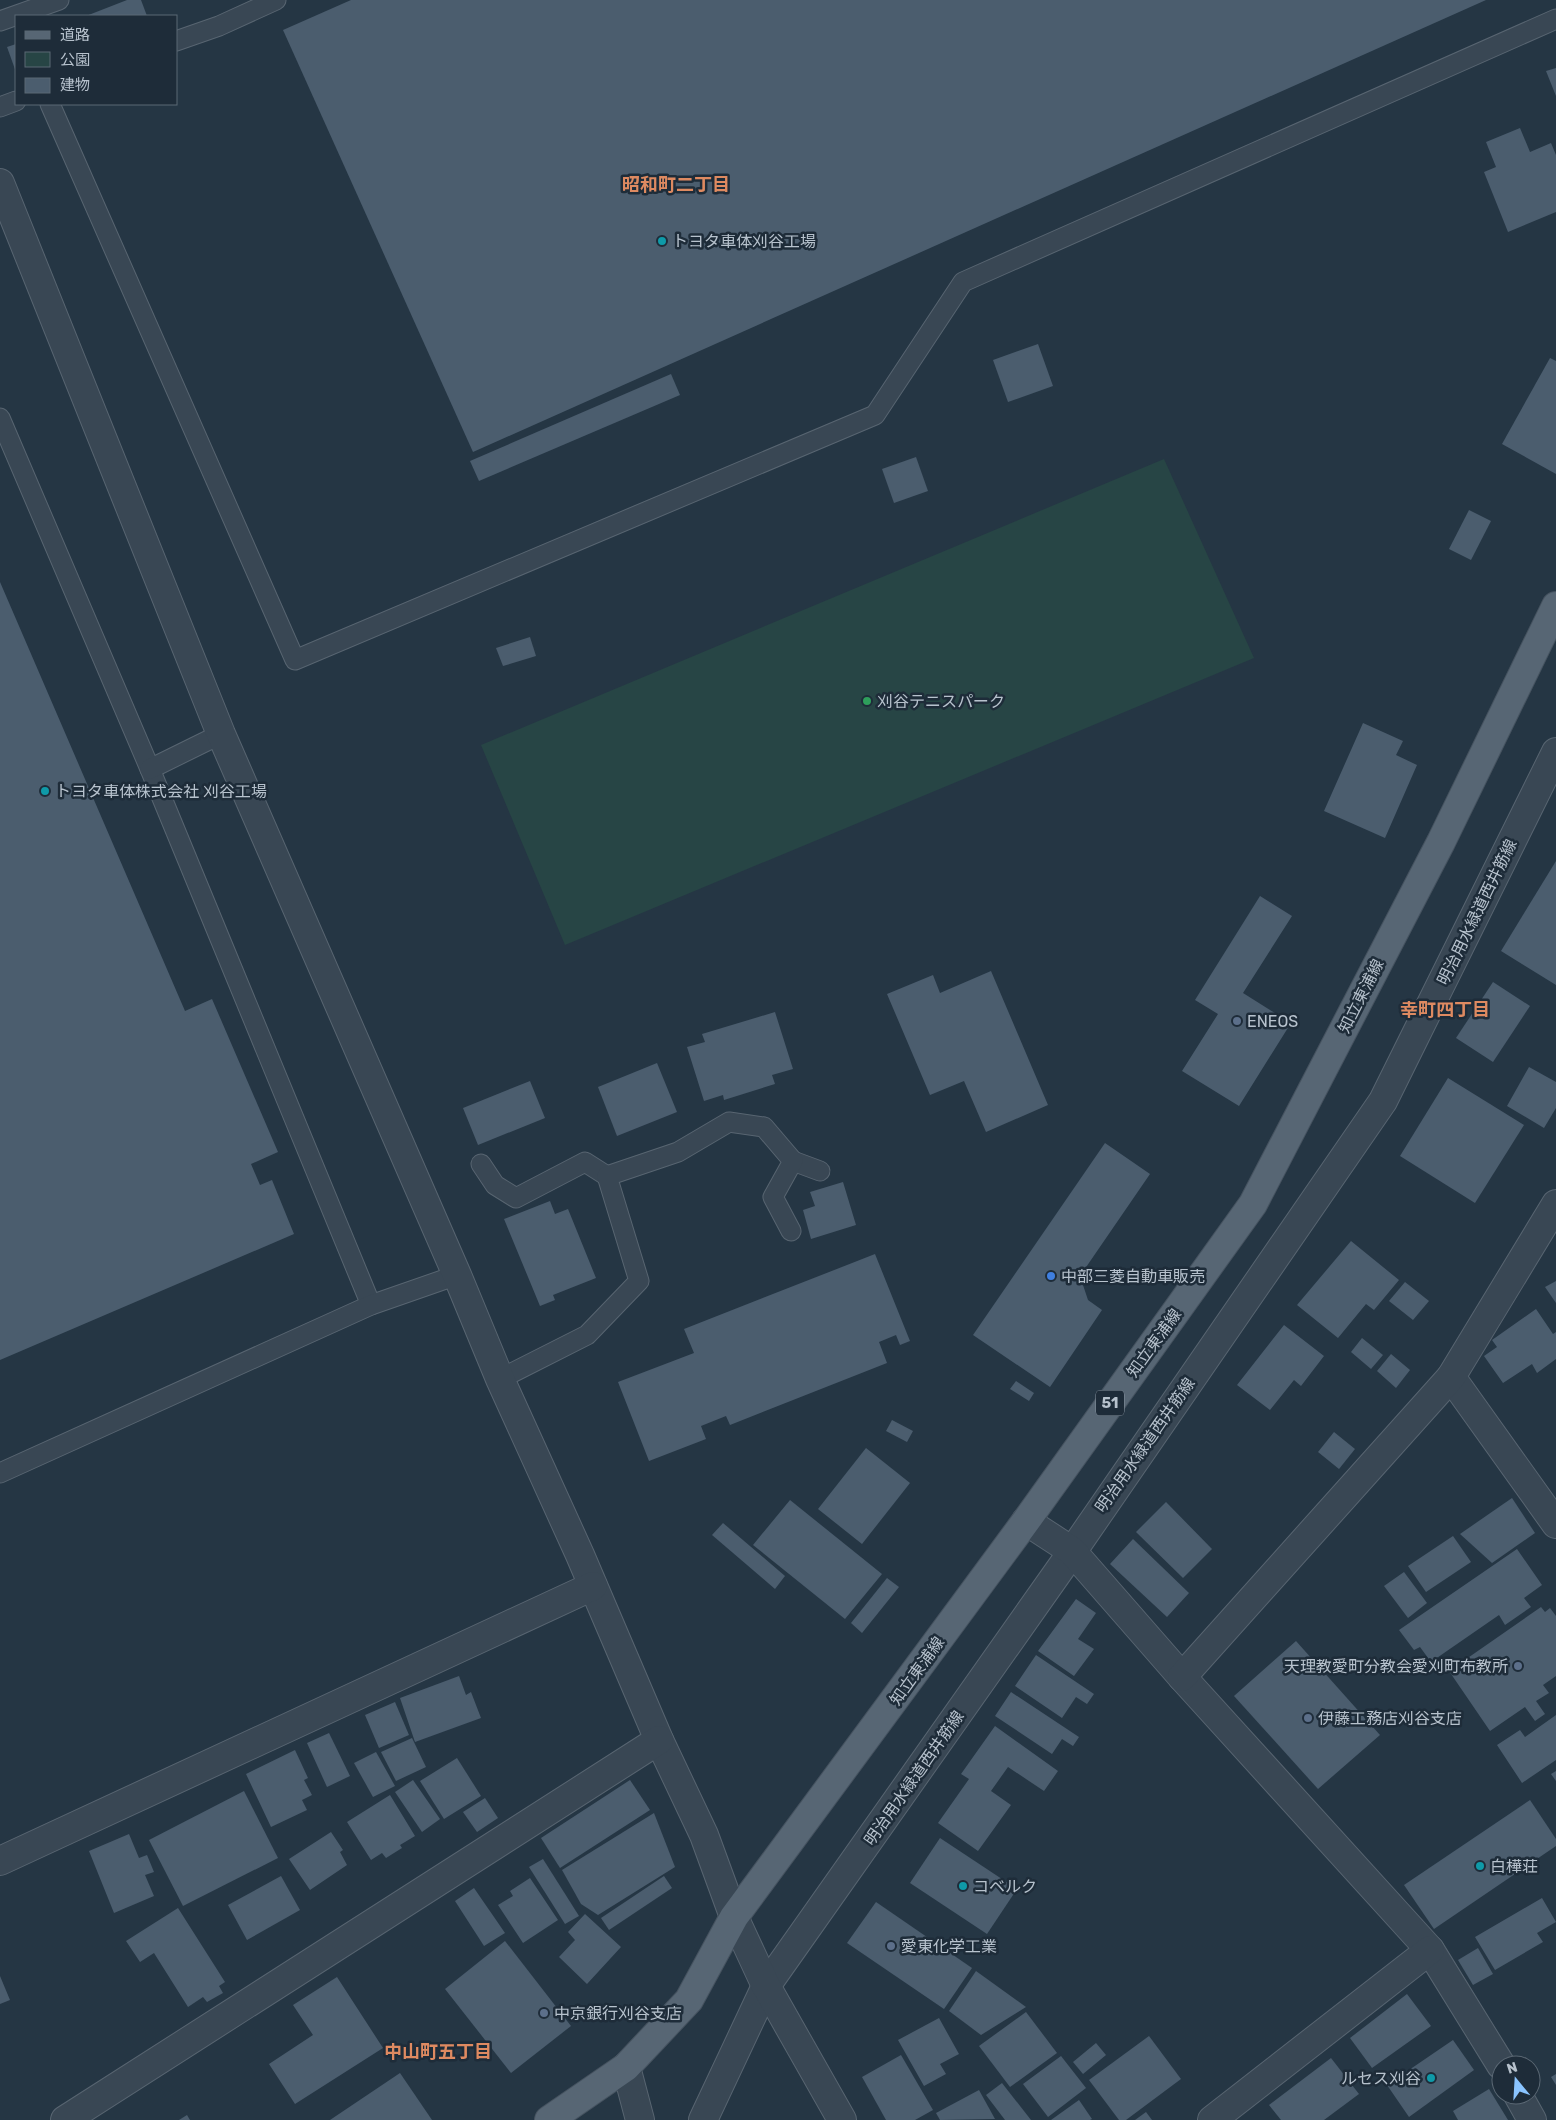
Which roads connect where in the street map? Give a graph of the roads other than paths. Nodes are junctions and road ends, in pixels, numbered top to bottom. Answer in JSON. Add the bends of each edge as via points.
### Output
{"nodes":[{"id":1,"x":58,"y":0,"type":"edge"},
{"id":2,"x":276,"y":0,"type":"edge"},
{"id":3,"x":17,"y":15,"type":"edge"},
{"id":4,"x":15,"y":16,"type":"edge"},
{"id":5,"x":1556,"y":20,"type":"edge"},
{"id":6,"x":0,"y":21,"type":"edge"},
{"id":7,"x":178,"y":41,"type":"edge"},
{"id":8,"x":15,"y":101,"type":"edge"},
{"id":9,"x":50,"y":105,"type":"edge"},
{"id":10,"x":0,"y":107,"type":"edge"},
{"id":11,"x":0,"y":183,"type":"edge"},
{"id":12,"x":0,"y":418,"type":"edge"},
{"id":13,"x":1556,"y":606,"type":"edge"},
{"id":14,"x":221,"y":734,"type":"junction"},
{"id":15,"x":1556,"y":752,"type":"edge"},
{"id":16,"x":150,"y":769,"type":"junction"},
{"id":17,"x":793,"y":1162,"type":"junction"},
{"id":18,"x":481,"y":1164,"type":"dead end"},
{"id":19,"x":820,"y":1171,"type":"dead end"},
{"id":20,"x":607,"y":1176,"type":"junction"},
{"id":21,"x":1556,"y":1204,"type":"edge"},
{"id":22,"x":791,"y":1231,"type":"dead end"},
{"id":23,"x":457,"y":1274,"type":"junction"},
{"id":24,"x":371,"y":1305,"type":"junction"},
{"id":25,"x":1451,"y":1377,"type":"junction"},
{"id":26,"x":500,"y":1379,"type":"junction"},
{"id":27,"x":0,"y":1473,"type":"edge"},
{"id":28,"x":1026,"y":1521,"type":"junction"},
{"id":29,"x":1556,"y":1524,"type":"edge"},
{"id":30,"x":1072,"y":1551,"type":"junction"},
{"id":31,"x":593,"y":1586,"type":"junction"},
{"id":32,"x":1182,"y":1677,"type":"junction"},
{"id":33,"x":659,"y":1740,"type":"junction"},
{"id":34,"x":0,"y":1860,"type":"edge"},
{"id":35,"x":734,"y":1917,"type":"junction"},
{"id":36,"x":1430,"y":1950,"type":"junction"},
{"id":37,"x":766,"y":1986,"type":"junction"},
{"id":38,"x":1495,"y":2055,"type":"edge"},
{"id":39,"x":626,"y":2067,"type":"junction"},
{"id":40,"x":1524,"y":2105,"type":"edge"},
{"id":41,"x":65,"y":2120,"type":"edge"},
{"id":42,"x":549,"y":2120,"type":"edge"},
{"id":43,"x":640,"y":2120,"type":"edge"},
{"id":44,"x":702,"y":2120,"type":"edge"},
{"id":45,"x":842,"y":2120,"type":"edge"},
{"id":46,"x":1212,"y":2120,"type":"edge"},
{"id":47,"x":1532,"y":2120,"type":"edge"}],
"edges":[{"from":1,"to":3,"type":"lane"},
{"from":2,"to":7,"type":"lane"},
{"from":4,"to":6,"type":"lane"},
{"from":5,"to":9,"type":"lane","via":[[963,282],[875,415],[295,660]]},
{"from":8,"to":10,"type":"lane"},
{"from":11,"to":14,"type":"street"},
{"from":12,"to":16,"type":"lane"},
{"from":13,"to":28,"type":"main road","name":"知立東浦線","number":"51","via":[[1441,842],[1253,1204]]},
{"from":14,"to":16,"type":"lane"},
{"from":14,"to":23,"type":"street"},
{"from":15,"to":30,"type":"street","name":"明治用水緑道西井筋線","via":[[1383,1102]]},
{"from":16,"to":24,"type":"lane"},
{"from":17,"to":19,"type":"lane"},
{"from":17,"to":20,"type":"lane","via":[[764,1127],[729,1122],[678,1152]]},
{"from":17,"to":22,"type":"lane","via":[[773,1197]]},
{"from":18,"to":20,"type":"lane","via":[[495,1184],[516,1198],[585,1162]]},
{"from":20,"to":26,"type":"lane","via":[[640,1281],[588,1335]]},
{"from":21,"to":25,"type":"street"},
{"from":23,"to":24,"type":"lane"},
{"from":23,"to":26,"type":"street"},
{"from":24,"to":27,"type":"lane"},
{"from":25,"to":29,"type":"street"},
{"from":25,"to":32,"type":"street"},
{"from":26,"to":31,"type":"street"},
{"from":28,"to":30,"type":"street"},
{"from":28,"to":35,"type":"main road","name":"知立東浦線","number":"51"},
{"from":30,"to":32,"type":"street"},
{"from":30,"to":37,"type":"street","name":"明治用水緑道西井筋線"},
{"from":31,"to":33,"type":"street"},
{"from":31,"to":34,"type":"street"},
{"from":32,"to":36,"type":"street"},
{"from":33,"to":35,"type":"street","via":[[704,1835]]},
{"from":33,"to":41,"type":"street"},
{"from":35,"to":37,"type":"street"},
{"from":35,"to":39,"type":"main road","name":"知立東浦線","number":"51","via":[[688,2000]]},
{"from":36,"to":38,"type":"street"},
{"from":36,"to":46,"type":"street"},
{"from":37,"to":44,"type":"street","name":"明治用水緑道西井筋線"},
{"from":37,"to":45,"type":"street"},
{"from":39,"to":42,"type":"main road","name":"知立東浦線","number":"51"},
{"from":39,"to":43,"type":"street"},
{"from":40,"to":47,"type":"street"}]}
